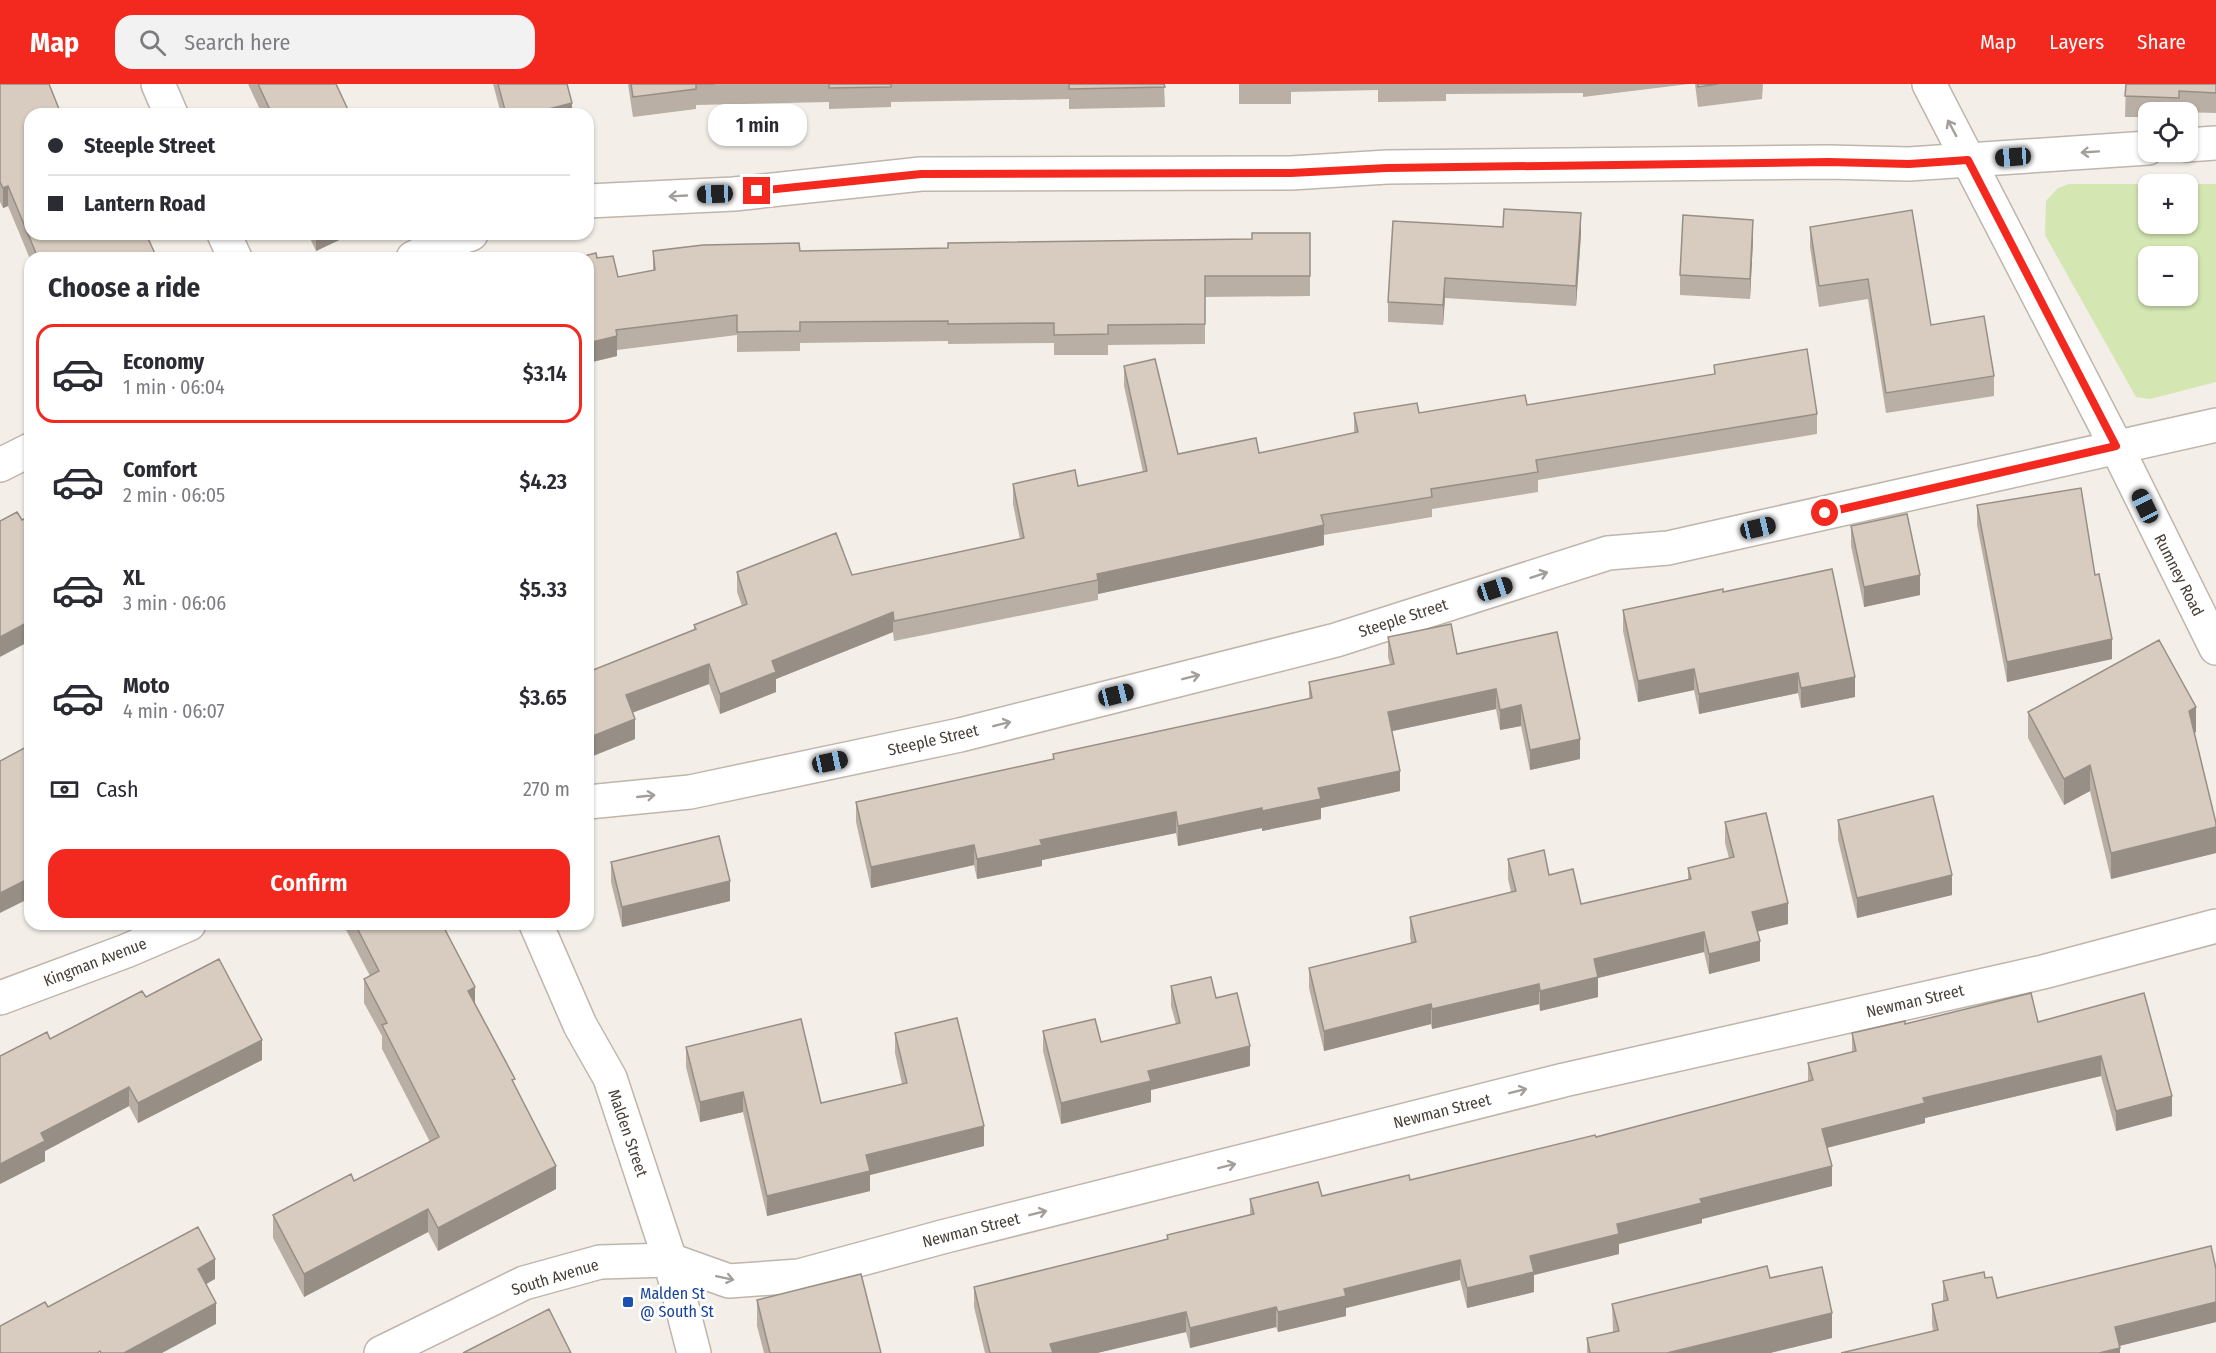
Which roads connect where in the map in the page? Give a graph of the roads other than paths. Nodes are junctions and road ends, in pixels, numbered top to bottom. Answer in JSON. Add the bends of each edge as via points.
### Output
{"nodes":[{"id":1,"x":158,"y":84,"type":"edge"},
{"id":2,"x":1929,"y":84,"type":"edge"},
{"id":3,"x":168,"y":108,"type":"edge"},
{"id":4,"x":2216,"y":143,"type":"edge"},
{"id":5,"x":2198,"y":144,"type":"edge"},
{"id":6,"x":2138,"y":149,"type":"edge"},
{"id":7,"x":1968,"y":160,"type":"junction"},
{"id":8,"x":594,"y":201,"type":"edge"},
{"id":9,"x":452,"y":240,"type":"edge"},
{"id":10,"x":425,"y":252,"type":"edge"},
{"id":11,"x":2216,"y":425,"type":"edge"},
{"id":12,"x":2116,"y":446,"type":"junction"},
{"id":13,"x":24,"y":453,"type":"edge"},
{"id":14,"x":0,"y":465,"type":"edge"},
{"id":15,"x":2216,"y":648,"type":"edge"},
{"id":16,"x":594,"y":801,"type":"edge"},
{"id":17,"x":2216,"y":926,"type":"edge"},
{"id":18,"x":175,"y":930,"type":"edge"},
{"id":19,"x":539,"y":930,"type":"edge"},
{"id":20,"x":0,"y":998,"type":"edge"},
{"id":21,"x":670,"y":1260,"type":"junction"},
{"id":22,"x":381,"y":1353,"type":"edge"},
{"id":23,"x":694,"y":1353,"type":"edge"}],
"edges":[{"from":1,"to":3,"type":"street"},
{"from":7,"to":2,"type":"street","name":"Rumney Road","one_way":true},
{"from":4,"to":5,"type":"street"},
{"from":6,"to":7,"type":"street","one_way":true},
{"from":7,"to":8,"type":"street","one_way":true,"via":[[1909,164],[1387,168],[1291,173],[921,174],[734,194]]},
{"from":7,"to":12,"type":"street","name":"Rumney Road"},
{"from":9,"to":10,"type":"street"},
{"from":11,"to":12,"type":"street","name":"Steeple Street"},
{"from":12,"to":15,"type":"street","name":"Rumney Road"},
{"from":16,"to":12,"type":"street","name":"Steeple Street","one_way":true,"via":[[690,792],[960,735],[1336,640],[1608,553],[1668,548]]},
{"from":13,"to":14,"type":"street"},
{"from":21,"to":17,"type":"street","name":"Newman Street","one_way":true,"via":[[729,1281],[799,1276],[1564,1080],[2043,972]]},
{"from":18,"to":20,"type":"street","name":"Kingman Avenue"},
{"from":19,"to":21,"type":"street","name":"Malden Street","via":[[580,1025],[610,1078]]},
{"from":21,"to":22,"type":"street","name":"South Avenue","via":[[600,1262],[524,1283]]},
{"from":21,"to":23,"type":"street","name":"Malden Street"}]}
